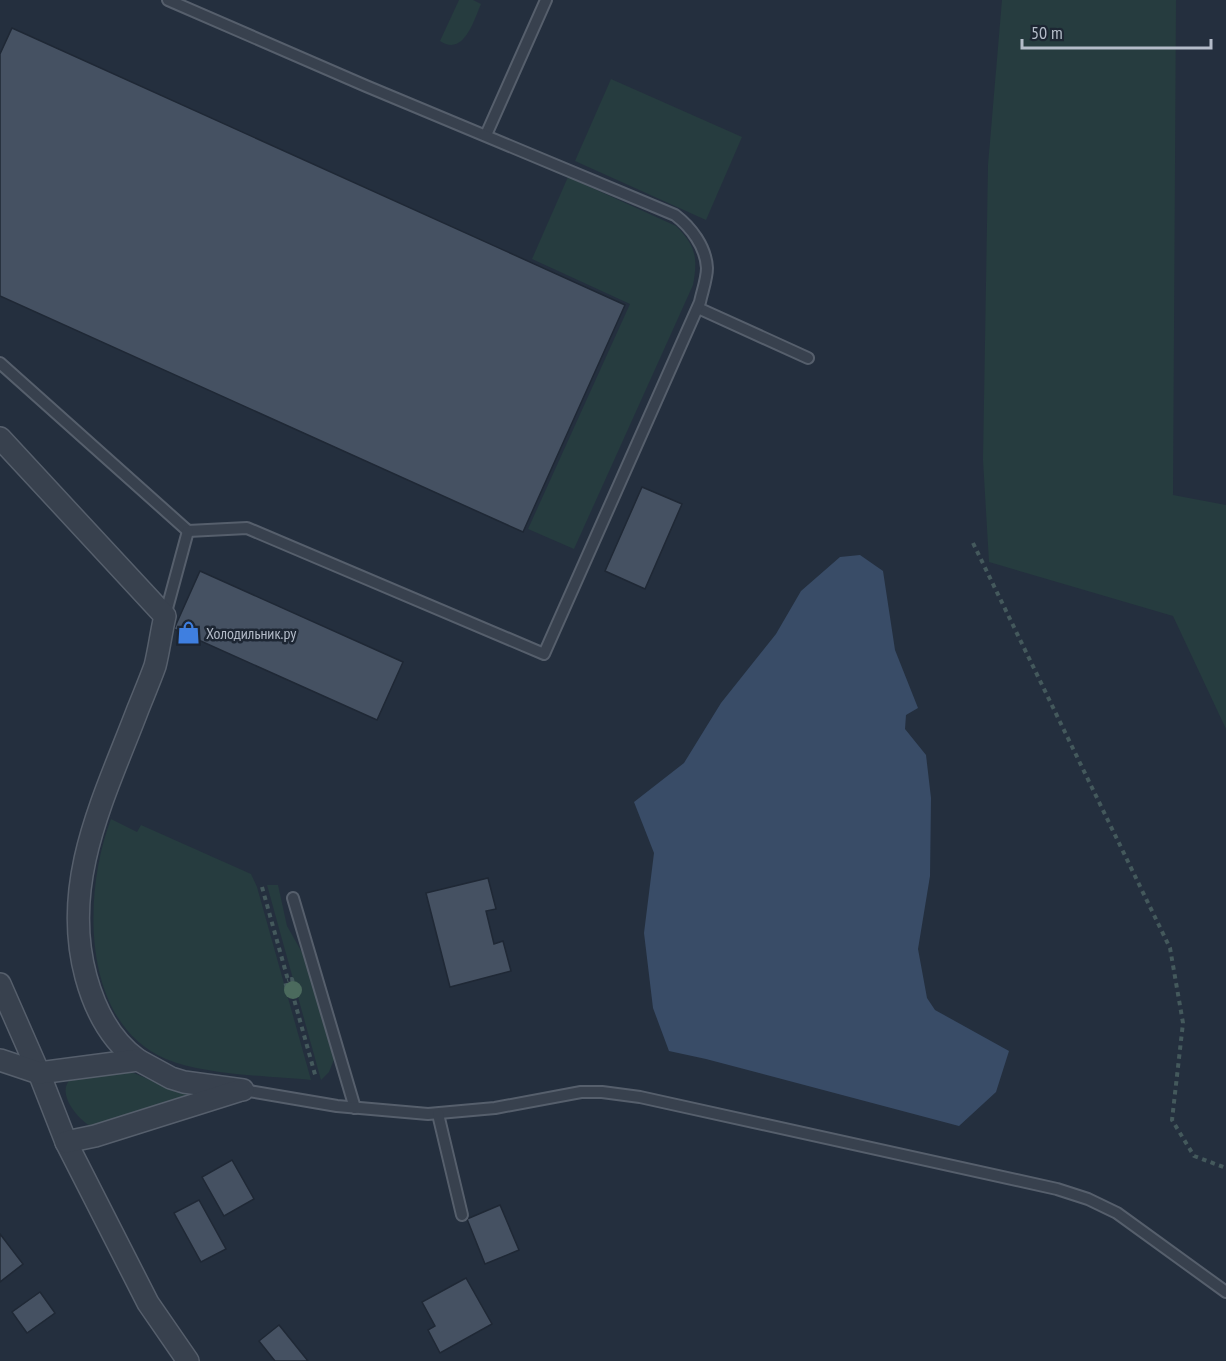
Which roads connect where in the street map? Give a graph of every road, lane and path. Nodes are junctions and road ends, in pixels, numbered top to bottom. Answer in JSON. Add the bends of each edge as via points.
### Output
{"nodes":[{"id":1,"x":168,"y":0,"type":"edge"},
{"id":2,"x":546,"y":0,"type":"edge"},
{"id":3,"x":486,"y":135,"type":"junction"},
{"id":4,"x":698,"y":308,"type":"junction"},
{"id":5,"x":808,"y":358,"type":"dead end"},
{"id":6,"x":0,"y":363,"type":"edge"},
{"id":7,"x":0,"y":438,"type":"edge"},
{"id":8,"x":188,"y":531,"type":"junction"},
{"id":9,"x":973,"y":543,"type":"dead end"},
{"id":10,"x":165,"y":616,"type":"junction"},
{"id":11,"x":262,"y":886,"type":"dead end"},
{"id":12,"x":293,"y":898,"type":"dead end"},
{"id":13,"x":288,"y":980,"type":"dead end"},
{"id":14,"x":0,"y":984,"type":"edge"},
{"id":15,"x":292,"y":992,"type":"dead end"},
{"id":16,"x":0,"y":1060,"type":"edge"},
{"id":17,"x":138,"y":1060,"type":"junction"},
{"id":18,"x":39,"y":1073,"type":"junction"},
{"id":19,"x":316,"y":1077,"type":"dead end"},
{"id":20,"x":243,"y":1090,"type":"junction"},
{"id":21,"x":356,"y":1108,"type":"junction"},
{"id":22,"x":438,"y":1114,"type":"junction"},
{"id":23,"x":66,"y":1142,"type":"junction"},
{"id":24,"x":1226,"y":1168,"type":"edge"},
{"id":25,"x":462,"y":1215,"type":"dead end"},
{"id":26,"x":1226,"y":1292,"type":"edge"},
{"id":27,"x":188,"y":1361,"type":"edge"}],
"edges":[{"from":1,"to":3,"type":"lane"},
{"from":2,"to":3,"type":"lane"},
{"from":3,"to":4,"type":"lane","via":[[675,215],[685,223],[698,240],[707,269]]},
{"from":4,"to":5,"type":"lane"},
{"from":4,"to":8,"type":"lane","via":[[544,654],[247,528]]},
{"from":6,"to":8,"type":"lane"},
{"from":7,"to":10,"type":"street"},
{"from":8,"to":10,"type":"lane"},
{"from":9,"to":24,"type":"path","via":[[1170,948],[1183,1023],[1172,1120],[1194,1156]]},
{"from":10,"to":17,"type":"street","via":[[155,666],[90,835],[77,912],[82,963],[96,1008],[112,1035]]},
{"from":11,"to":13,"type":"path"},
{"from":12,"to":21,"type":"lane"},
{"from":14,"to":18,"type":"street"},
{"from":15,"to":19,"type":"path"},
{"from":16,"to":18,"type":"street"},
{"from":17,"to":18,"type":"street"},
{"from":17,"to":20,"type":"street","via":[[184,1082]]},
{"from":18,"to":23,"type":"street"},
{"from":20,"to":21,"type":"lane"},
{"from":20,"to":23,"type":"street"},
{"from":21,"to":22,"type":"lane"},
{"from":22,"to":25,"type":"lane"},
{"from":22,"to":26,"type":"lane","via":[[495,1108],[562,1094],[602,1092],[1058,1188],[1117,1213]]},
{"from":23,"to":27,"type":"street","via":[[148,1303]]}]}
